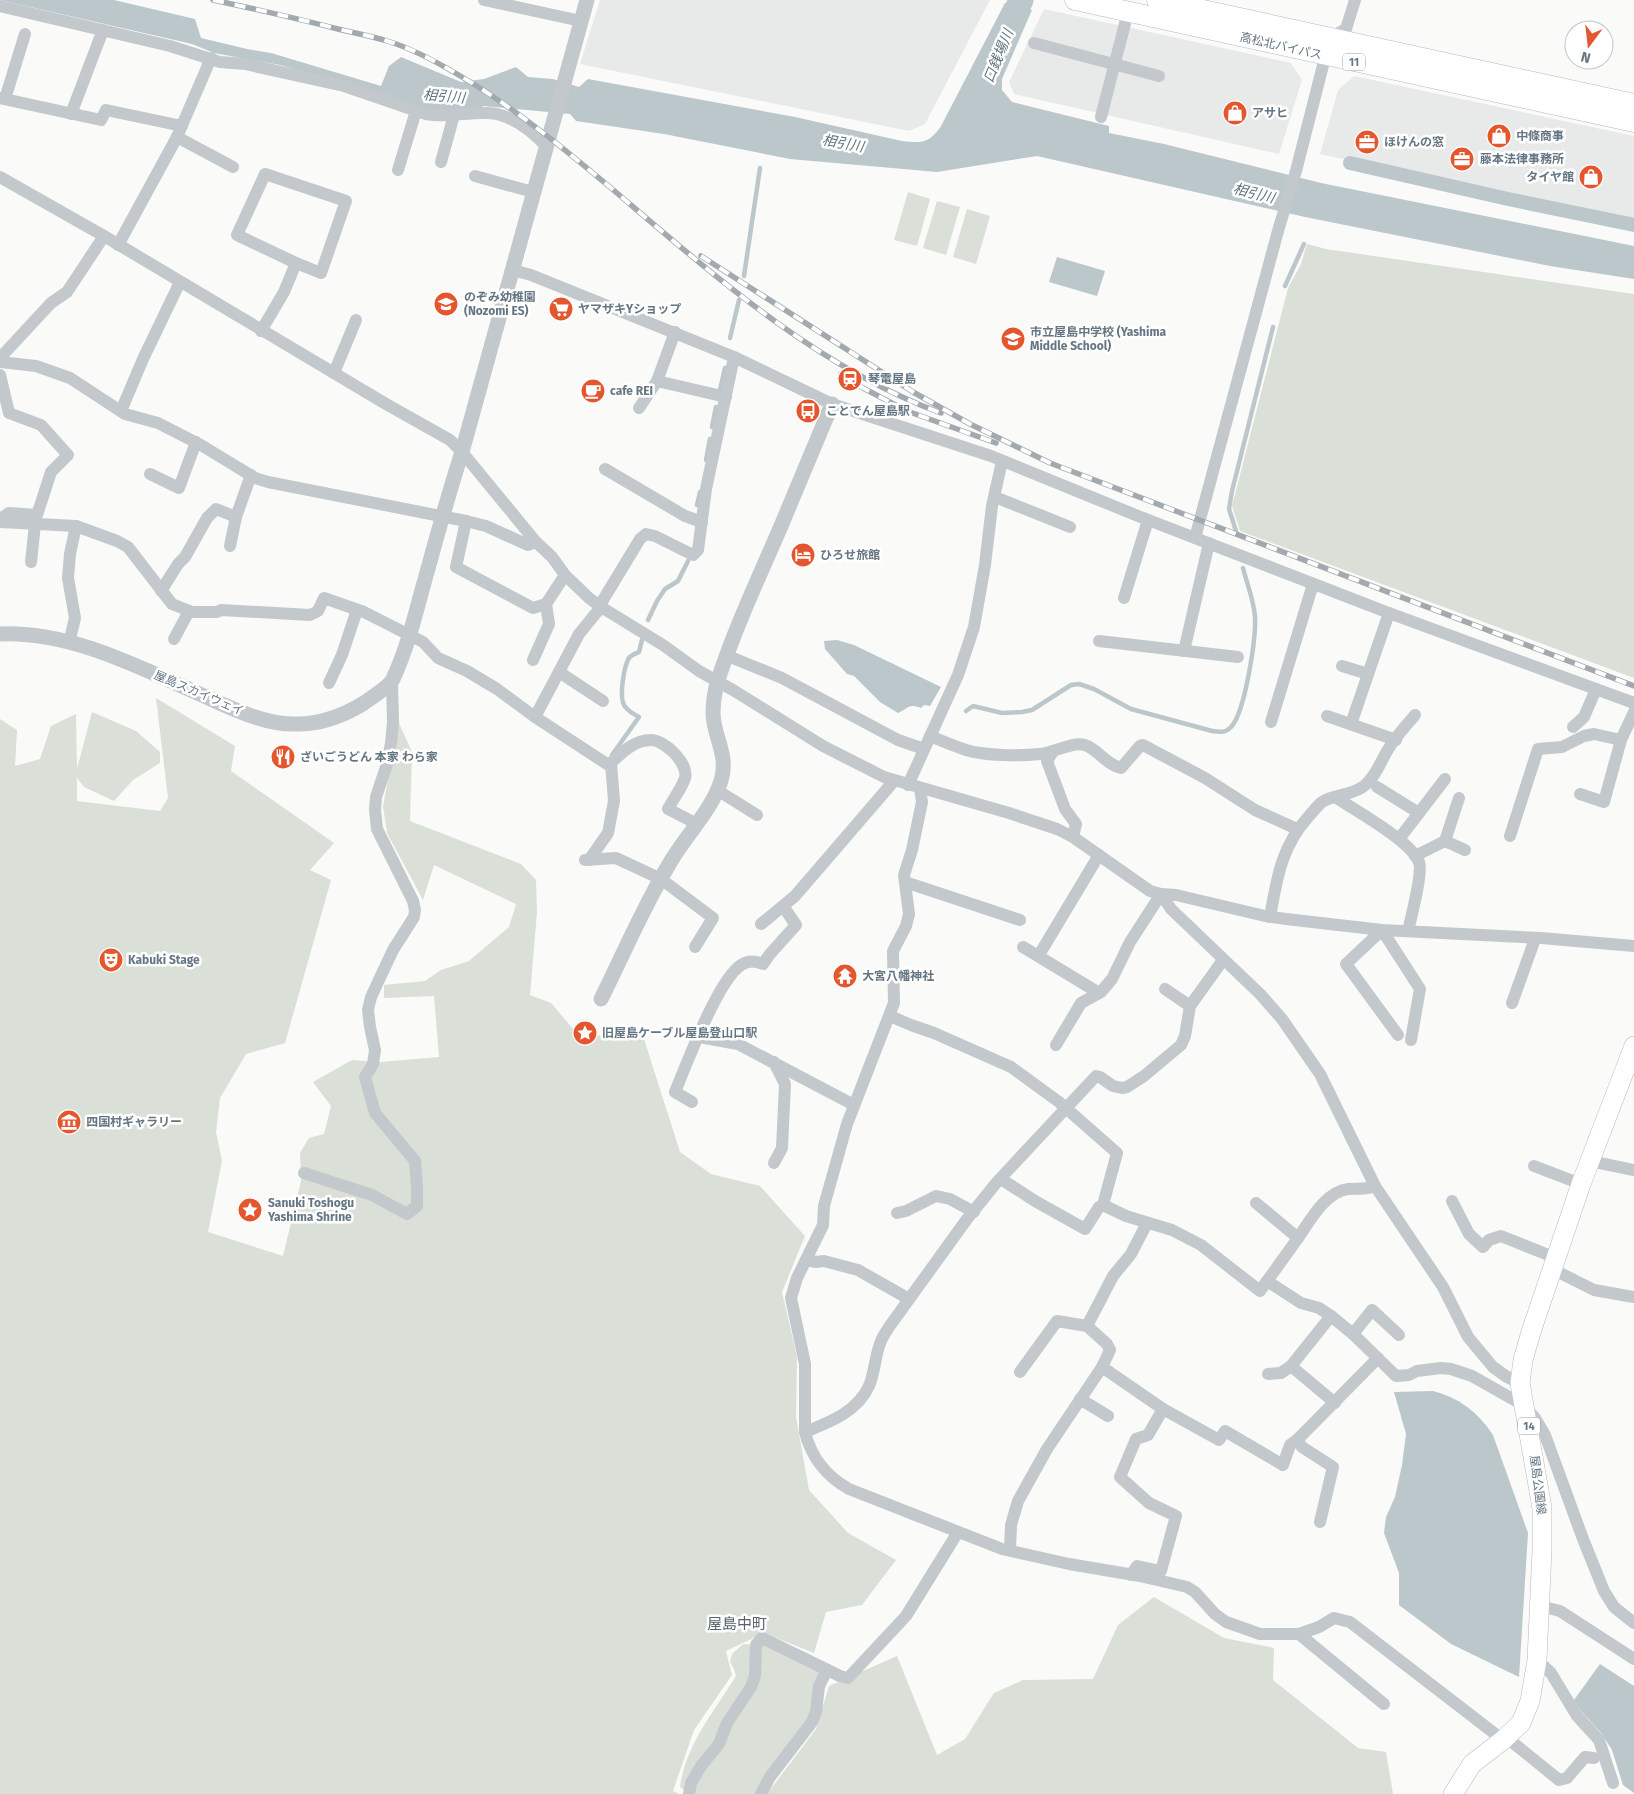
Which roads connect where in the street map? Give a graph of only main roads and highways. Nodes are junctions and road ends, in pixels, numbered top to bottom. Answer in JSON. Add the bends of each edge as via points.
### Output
{"nodes":[{"id":1,"x":1075,"y":0,"type":"edge"},
{"id":2,"x":1157,"y":0,"type":"edge"},
{"id":3,"x":1328,"y":47,"type":"junction"},
{"id":4,"x":1634,"y":104,"type":"edge"},
{"id":5,"x":1634,"y":122,"type":"edge"},
{"id":6,"x":1634,"y":1046,"type":"edge"},
{"id":7,"x":1629,"y":1073,"type":"edge"},
{"id":8,"x":1453,"y":1794,"type":"edge"}],
"edges":[{"from":1,"to":3,"type":"highway","name":"高松北バイパス","number":"11"},
{"from":2,"to":3,"type":"highway","name":"高松北バイパス","number":"11"},
{"from":3,"to":4,"type":"highway","name":"高松北バイパス","number":"11"},
{"from":3,"to":5,"type":"highway","name":"高松北バイパス","number":"11"},
{"from":6,"to":7,"type":"main road","name":"屋島公園線","number":"14"},
{"from":7,"to":8,"type":"main road","name":"屋島公園線","number":"14","via":[[1581,1184],[1531,1332],[1520,1383],[1542,1508],[1537,1660],[1530,1701],[1521,1723],[1472,1764]]}]}
